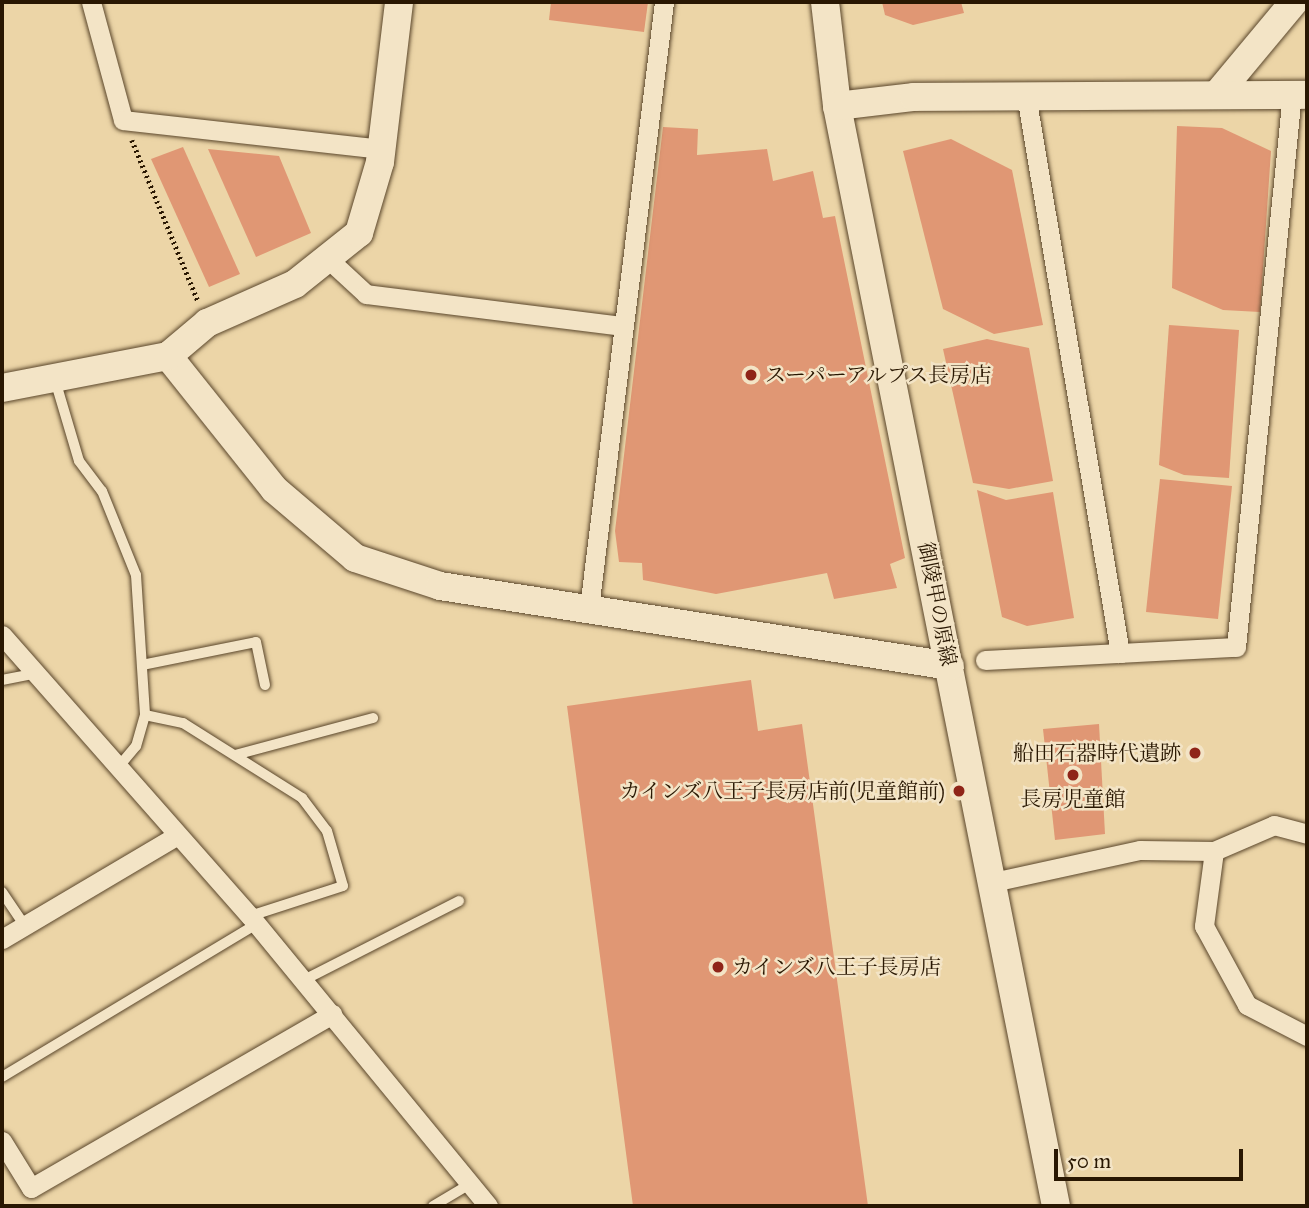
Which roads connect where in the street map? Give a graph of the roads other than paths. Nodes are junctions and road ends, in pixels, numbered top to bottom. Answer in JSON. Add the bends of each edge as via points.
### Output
{"nodes":[{"id":1,"x":90,"y":2,"type":"edge"},
{"id":2,"x":399,"y":2,"type":"edge"},
{"id":3,"x":664,"y":2,"type":"edge"},
{"id":4,"x":825,"y":2,"type":"edge"},
{"id":5,"x":1294,"y":2,"type":"edge"},
{"id":6,"x":1219,"y":92,"type":"junction"},
{"id":7,"x":1026,"y":95,"type":"junction"},
{"id":8,"x":1300,"y":95,"type":"edge"},
{"id":9,"x":837,"y":106,"type":"junction"},
{"id":10,"x":381,"y":149,"type":"junction"},
{"id":11,"x":327,"y":258,"type":"junction"},
{"id":12,"x":622,"y":326,"type":"junction"},
{"id":13,"x":167,"y":356,"type":"junction"},
{"id":14,"x":55,"y":379,"type":"junction"},
{"id":15,"x":2,"y":388,"type":"edge"},
{"id":16,"x":589,"y":608,"type":"junction"},
{"id":17,"x":2,"y":635,"type":"edge"},
{"id":18,"x":1120,"y":653,"type":"junction"},
{"id":19,"x":985,"y":660,"type":"dead end"},
{"id":20,"x":142,"y":665,"type":"junction"},
{"id":21,"x":950,"y":666,"type":"junction"},
{"id":22,"x":33,"y":674,"type":"junction"},
{"id":23,"x":2,"y":680,"type":"edge"},
{"id":24,"x":265,"y":685,"type":"dead end"},
{"id":25,"x":145,"y":715,"type":"junction"},
{"id":26,"x":373,"y":718,"type":"dead end"},
{"id":27,"x":235,"y":755,"type":"junction"},
{"id":28,"x":117,"y":769,"type":"junction"},
{"id":29,"x":1307,"y":834,"type":"edge"},
{"id":30,"x":176,"y":836,"type":"junction"},
{"id":31,"x":1213,"y":851,"type":"junction"},
{"id":32,"x":993,"y":882,"type":"junction"},
{"id":33,"x":2,"y":892,"type":"edge"},
{"id":34,"x":459,"y":901,"type":"dead end"},
{"id":35,"x":254,"y":920,"type":"junction"},
{"id":36,"x":24,"y":925,"type":"junction"},
{"id":37,"x":2,"y":939,"type":"edge"},
{"id":38,"x":304,"y":980,"type":"junction"},
{"id":39,"x":332,"y":1014,"type":"junction"},
{"id":40,"x":1307,"y":1036,"type":"edge"},
{"id":41,"x":2,"y":1077,"type":"edge"},
{"id":42,"x":2,"y":1141,"type":"edge"},
{"id":43,"x":471,"y":1183,"type":"junction"},
{"id":44,"x":433,"y":1206,"type":"edge"},
{"id":45,"x":488,"y":1206,"type":"edge"},
{"id":46,"x":1056,"y":1206,"type":"edge"}],
"edges":[{"from":1,"to":10,"type":"street","via":[[123,120]]},
{"from":2,"to":10,"type":"street"},
{"from":3,"to":12,"type":"street","via":[[628,318]]},
{"from":4,"to":9,"type":"street","name":"御陵甲の原線"},
{"from":5,"to":6,"type":"street"},
{"from":6,"to":7,"type":"street"},
{"from":6,"to":8,"type":"street"},
{"from":7,"to":9,"type":"street"},
{"from":7,"to":18,"type":"street"},
{"from":8,"to":18,"type":"street","via":[[1236,647]]},
{"from":9,"to":21,"type":"street","name":"御陵甲の原線"},
{"from":10,"to":11,"type":"street","via":[[359,233]]},
{"from":11,"to":12,"type":"street","via":[[366,294]]},
{"from":11,"to":13,"type":"street","via":[[295,284],[207,323]]},
{"from":12,"to":16,"type":"street"},
{"from":13,"to":14,"type":"street"},
{"from":13,"to":16,"type":"street","via":[[274,489],[355,558],[440,586]]},
{"from":14,"to":15,"type":"street"},
{"from":14,"to":20,"type":"lane","via":[[79,461],[102,491],[136,575]]},
{"from":16,"to":21,"type":"street"},
{"from":17,"to":22,"type":"street"},
{"from":18,"to":19,"type":"street"},
{"from":20,"to":24,"type":"lane","via":[[256,642]]},
{"from":20,"to":25,"type":"lane"},
{"from":21,"to":32,"type":"street","name":"御陵甲の原線"},
{"from":22,"to":23,"type":"lane"},
{"from":22,"to":28,"type":"street"},
{"from":25,"to":27,"type":"lane","via":[[183,723]]},
{"from":25,"to":28,"type":"lane","via":[[136,746]]},
{"from":26,"to":27,"type":"lane"},
{"from":27,"to":35,"type":"lane","via":[[302,798],[327,831],[343,886]]},
{"from":28,"to":30,"type":"street"},
{"from":29,"to":31,"type":"street","via":[[1274,825]]},
{"from":30,"to":35,"type":"street"},
{"from":30,"to":36,"type":"street"},
{"from":31,"to":32,"type":"street","via":[[1140,850]]},
{"from":31,"to":40,"type":"street","via":[[1204,926],[1247,1005]]},
{"from":32,"to":46,"type":"street","name":"御陵甲の原線"},
{"from":33,"to":36,"type":"lane"},
{"from":34,"to":38,"type":"lane"},
{"from":35,"to":38,"type":"street"},
{"from":35,"to":41,"type":"lane"},
{"from":36,"to":37,"type":"street"},
{"from":38,"to":39,"type":"street"},
{"from":39,"to":42,"type":"street","via":[[31,1188]]},
{"from":39,"to":43,"type":"street"},
{"from":43,"to":44,"type":"lane"},
{"from":43,"to":45,"type":"street"}]}
